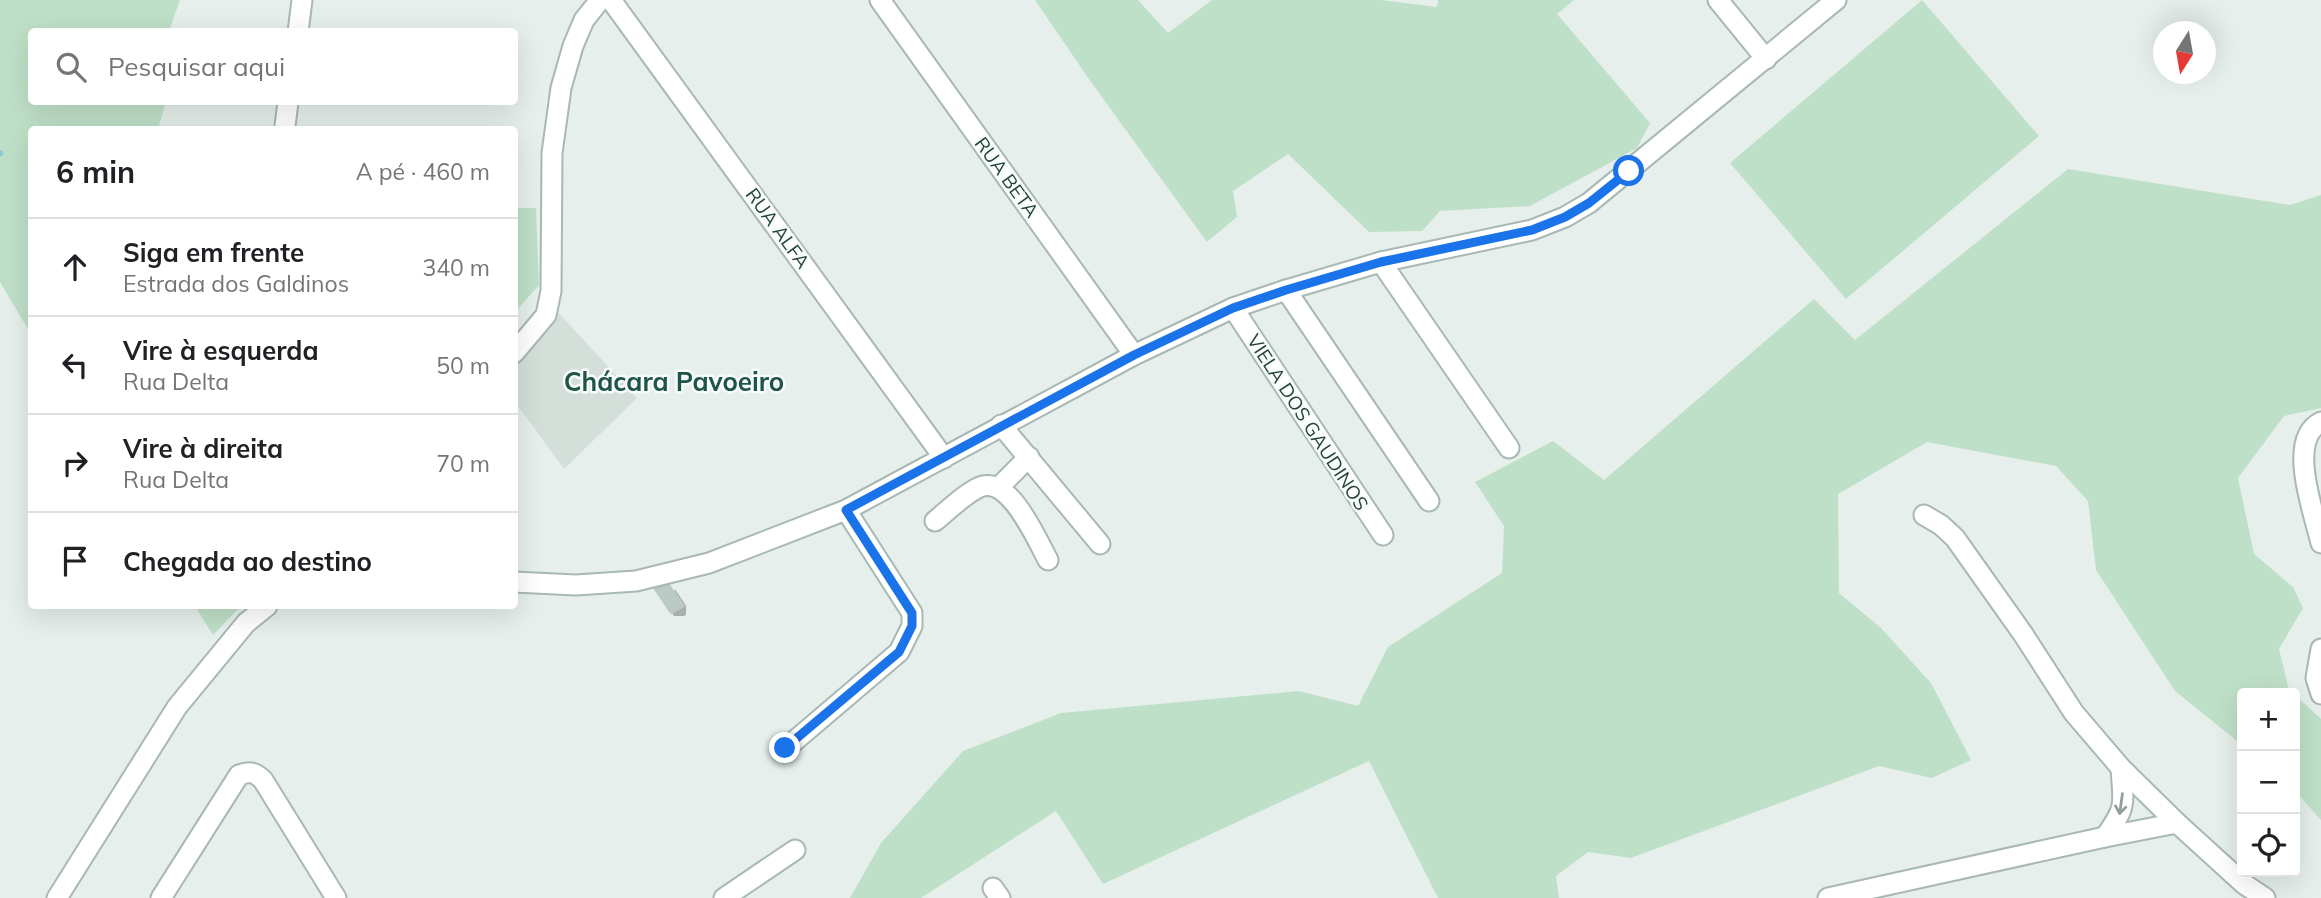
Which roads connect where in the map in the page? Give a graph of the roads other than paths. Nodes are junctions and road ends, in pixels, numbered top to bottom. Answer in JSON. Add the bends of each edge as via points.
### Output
{"nodes":[{"id":1,"x":302,"y":0,"type":"edge"},
{"id":2,"x":600,"y":0,"type":"edge"},
{"id":3,"x":611,"y":0,"type":"edge"},
{"id":4,"x":880,"y":0,"type":"edge"},
{"id":5,"x":1718,"y":0,"type":"edge"},
{"id":6,"x":1836,"y":0,"type":"edge"},
{"id":7,"x":298,"y":28,"type":"edge"},
{"id":8,"x":1766,"y":59,"type":"junction"},
{"id":9,"x":288,"y":105,"type":"edge"},
{"id":10,"x":285,"y":126,"type":"dead end"},
{"id":11,"x":1381,"y":262,"type":"junction"},
{"id":12,"x":1286,"y":290,"type":"junction"},
{"id":13,"x":1233,"y":308,"type":"junction"},
{"id":14,"x":518,"y":349,"type":"edge"},
{"id":15,"x":1134,"y":355,"type":"junction"},
{"id":16,"x":2321,"y":422,"type":"edge"},
{"id":17,"x":1001,"y":425,"type":"junction"},
{"id":18,"x":1509,"y":448,"type":"dead end"},
{"id":19,"x":1029,"y":457,"type":"junction"},
{"id":20,"x":944,"y":458,"type":"junction"},
{"id":21,"x":999,"y":487,"type":"junction"},
{"id":22,"x":1429,"y":501,"type":"dead end"},
{"id":23,"x":846,"y":510,"type":"junction"},
{"id":24,"x":1924,"y":515,"type":"dead end"},
{"id":25,"x":935,"y":521,"type":"dead end"},
{"id":26,"x":1383,"y":536,"type":"dead end"},
{"id":27,"x":2321,"y":543,"type":"edge"},
{"id":28,"x":1100,"y":544,"type":"dead end"},
{"id":29,"x":1048,"y":560,"type":"dead end"},
{"id":30,"x":518,"y":582,"type":"edge"},
{"id":31,"x":263,"y":609,"type":"edge"},
{"id":32,"x":2321,"y":649,"type":"edge"},
{"id":33,"x":2321,"y":694,"type":"edge"},
{"id":34,"x":785,"y":748,"type":"dead end"},
{"id":35,"x":2121,"y":768,"type":"junction"},
{"id":36,"x":2177,"y":823,"type":"junction"},
{"id":37,"x":2105,"y":837,"type":"junction"},
{"id":38,"x":794,"y":849,"type":"dead end"},
{"id":39,"x":2249,"y":891,"type":"edge"},
{"id":40,"x":58,"y":898,"type":"edge"},
{"id":41,"x":161,"y":898,"type":"edge"},
{"id":42,"x":335,"y":898,"type":"edge"},
{"id":43,"x":723,"y":898,"type":"edge"},
{"id":44,"x":1828,"y":898,"type":"edge"},
{"id":45,"x":2265,"y":898,"type":"edge"}],
"edges":[{"from":1,"to":7,"type":"street"},
{"from":2,"to":14,"type":"street","via":[[584,20],[561,88],[552,153],[551,291],[546,315]]},
{"from":3,"to":20,"type":"street","name":"RUA ALFA"},
{"from":4,"to":15,"type":"street","name":"RUA BETA"},
{"from":5,"to":8,"type":"street"},
{"from":6,"to":8,"type":"street"},
{"from":8,"to":11,"type":"street","via":[[1589,203],[1565,217],[1532,230]]},
{"from":9,"to":10,"type":"street"},
{"from":11,"to":12,"type":"street"},
{"from":11,"to":18,"type":"street"},
{"from":12,"to":13,"type":"street"},
{"from":12,"to":22,"type":"street"},
{"from":13,"to":15,"type":"street"},
{"from":13,"to":26,"type":"street","name":"VIELA DOS GAUDINOS"},
{"from":15,"to":17,"type":"street"},
{"from":16,"to":27,"type":"street","via":[[2306,435],[2303,455]]},
{"from":17,"to":19,"type":"street"},
{"from":17,"to":20,"type":"street"},
{"from":19,"to":21,"type":"street"},
{"from":19,"to":28,"type":"street"},
{"from":20,"to":23,"type":"street"},
{"from":21,"to":25,"type":"street","via":[[982,486]]},
{"from":21,"to":29,"type":"street","via":[[1013,500]]},
{"from":23,"to":30,"type":"street","via":[[709,563],[636,581]]},
{"from":23,"to":34,"type":"street","via":[[912,613],[912,626],[899,652]]},
{"from":24,"to":35,"type":"street","via":[[1955,538],[2074,713]]},
{"from":31,"to":40,"type":"street","via":[[246,623],[177,707]]},
{"from":32,"to":33,"type":"street","via":[[2316,678]]},
{"from":35,"to":36,"type":"street"},
{"from":35,"to":37,"type":"street","one_way":true,"via":[[2124,803]]},
{"from":36,"to":37,"type":"street"},
{"from":36,"to":39,"type":"street"},
{"from":37,"to":44,"type":"street"},
{"from":38,"to":43,"type":"street"},
{"from":39,"to":45,"type":"street"},
{"from":41,"to":42,"type":"street","via":[[239,775],[251,772],[263,780]]}]}
